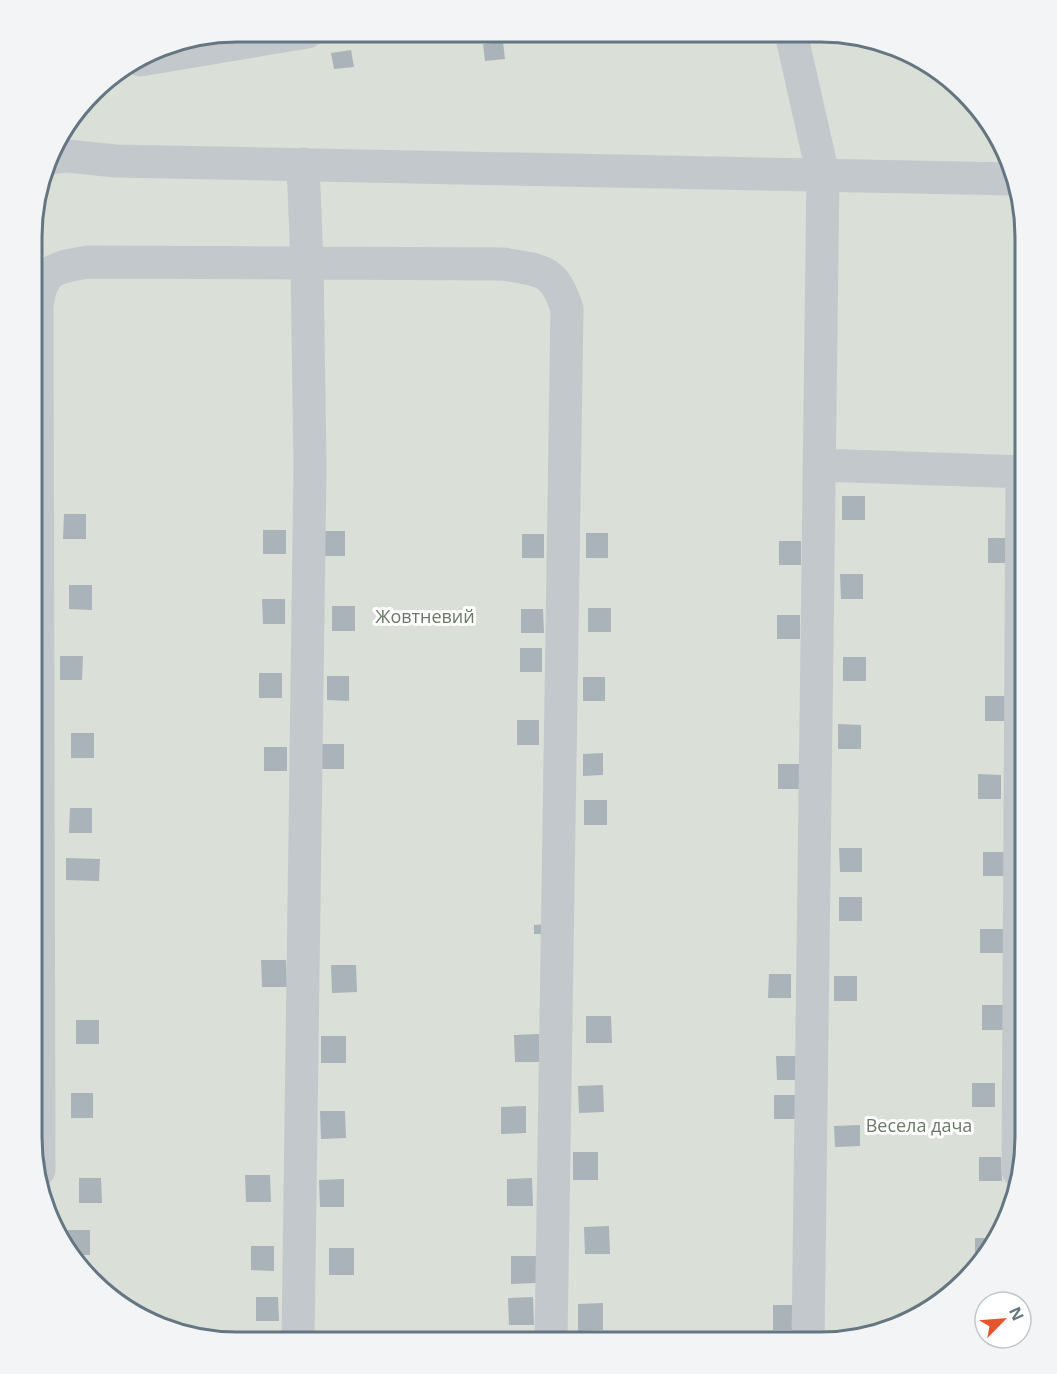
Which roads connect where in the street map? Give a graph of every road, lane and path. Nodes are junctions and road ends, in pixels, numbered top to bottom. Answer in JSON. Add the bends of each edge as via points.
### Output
{"nodes":[{"id":1,"x":248,"y":42,"type":"edge"},
{"id":2,"x":793,"y":42,"type":"edge"},
{"id":3,"x":165,"y":56,"type":"edge"},
{"id":4,"x":59,"y":157,"type":"edge"},
{"id":5,"x":303,"y":164,"type":"junction"},
{"id":6,"x":822,"y":175,"type":"junction"},
{"id":7,"x":1006,"y":179,"type":"edge"},
{"id":8,"x":307,"y":262,"type":"junction"},
{"id":9,"x":42,"y":285,"type":"edge"},
{"id":10,"x":819,"y":465,"type":"junction"},
{"id":11,"x":1015,"y":472,"type":"edge"},
{"id":12,"x":298,"y":1332,"type":"edge"},
{"id":13,"x":551,"y":1332,"type":"edge"},
{"id":14,"x":808,"y":1332,"type":"edge"}],
"edges":[{"from":1,"to":3,"type":"street"},
{"from":2,"to":6,"type":"street"},
{"from":4,"to":5,"type":"street"},
{"from":5,"to":6,"type":"street"},
{"from":5,"to":8,"type":"street"},
{"from":6,"to":7,"type":"street"},
{"from":6,"to":10,"type":"street"},
{"from":8,"to":9,"type":"street","via":[[89,262],[52,270]]},
{"from":8,"to":12,"type":"street","via":[[310,467]]},
{"from":8,"to":13,"type":"street","via":[[503,264],[540,270],[560,289],[567,309]]},
{"from":10,"to":11,"type":"street"},
{"from":10,"to":14,"type":"street"}]}
